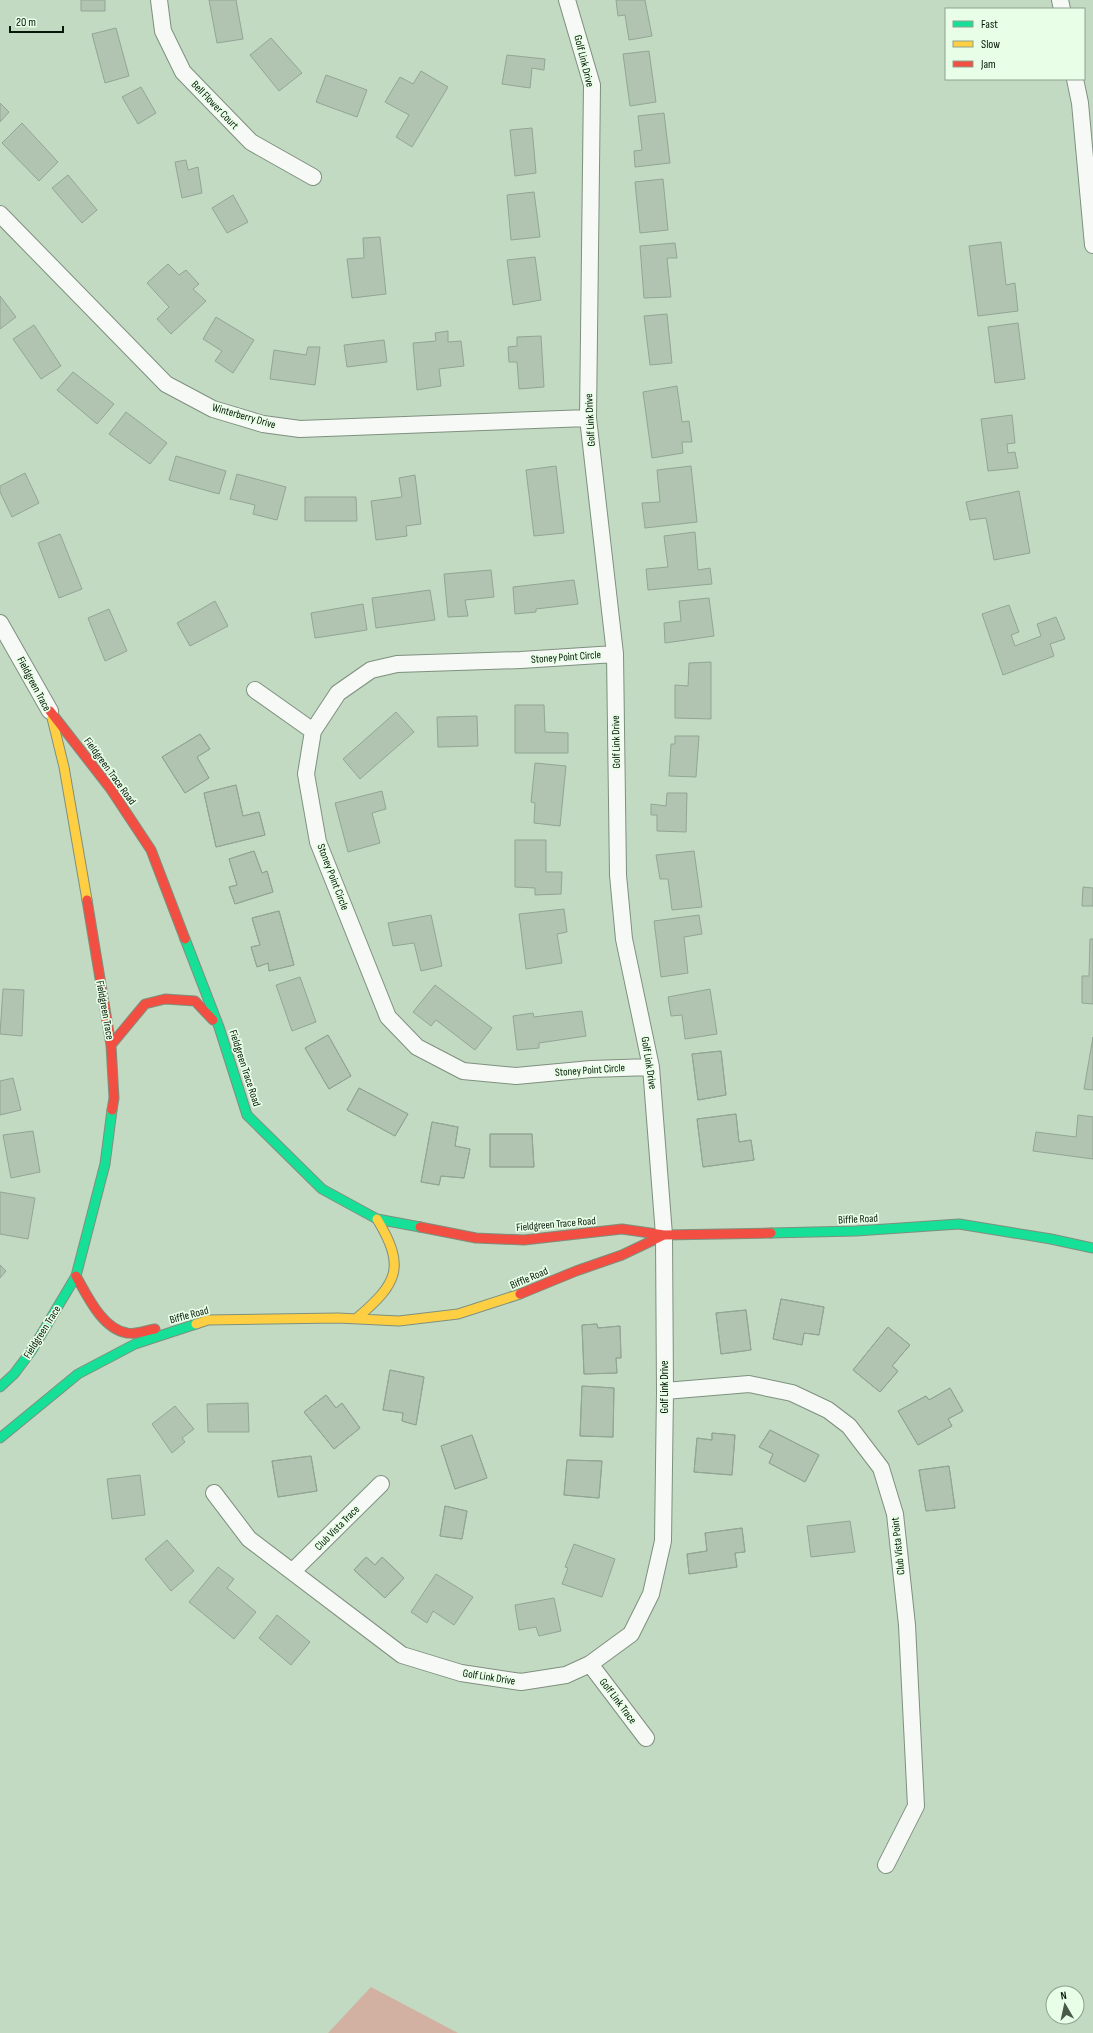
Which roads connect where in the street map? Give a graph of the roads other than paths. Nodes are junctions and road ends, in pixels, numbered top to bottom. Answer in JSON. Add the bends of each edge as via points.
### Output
{"nodes":[{"id":1,"x":159,"y":0,"type":"edge"},
{"id":2,"x":567,"y":0,"type":"edge"},
{"id":3,"x":1075,"y":80,"type":"edge"},
{"id":4,"x":313,"y":177,"type":"dead end"},
{"id":5,"x":0,"y":214,"type":"edge"},
{"id":6,"x":1093,"y":245,"type":"edge"},
{"id":7,"x":588,"y":418,"type":"junction"},
{"id":8,"x":0,"y":623,"type":"edge"},
{"id":9,"x":615,"y":654,"type":"junction"},
{"id":10,"x":255,"y":690,"type":"dead end"},
{"id":11,"x":50,"y":711,"type":"junction"},
{"id":12,"x":313,"y":731,"type":"junction"},
{"id":13,"x":219,"y":1027,"type":"junction"},
{"id":14,"x":111,"y":1045,"type":"junction"},
{"id":15,"x":651,"y":1067,"type":"junction"},
{"id":16,"x":377,"y":1220,"type":"junction"},
{"id":17,"x":664,"y":1235,"type":"junction"},
{"id":18,"x":1093,"y":1248,"type":"edge"},
{"id":19,"x":76,"y":1276,"type":"junction"},
{"id":20,"x":357,"y":1318,"type":"junction"},
{"id":21,"x":208,"y":1320,"type":"junction"},
{"id":22,"x":0,"y":1387,"type":"edge"},
{"id":23,"x":665,"y":1391,"type":"junction"},
{"id":24,"x":0,"y":1438,"type":"edge"},
{"id":25,"x":380,"y":1484,"type":"dead end"},
{"id":26,"x":214,"y":1493,"type":"dead end"},
{"id":27,"x":293,"y":1571,"type":"junction"},
{"id":28,"x":590,"y":1664,"type":"junction"},
{"id":29,"x":646,"y":1738,"type":"dead end"},
{"id":30,"x":886,"y":1865,"type":"dead end"}],
"edges":[{"from":1,"to":4,"type":"street","name":"Bell Flower Court","via":[[163,31],[183,72],[251,142]]},
{"from":2,"to":7,"type":"street","name":"Golf Link Drive","via":[[592,85]]},
{"from":3,"to":6,"type":"street","via":[[1080,103]]},
{"from":5,"to":7,"type":"street","name":"Winterberry Drive","via":[[166,384],[213,409],[263,424],[300,429]]},
{"from":7,"to":9,"type":"street","name":"Golf Link Drive"},
{"from":8,"to":11,"type":"street","name":"Fieldgreen Trace"},
{"from":9,"to":12,"type":"street","name":"Stoney Point Circle","via":[[397,664],[371,670],[338,693]]},
{"from":9,"to":15,"type":"street","name":"Golf Link Drive","via":[[619,889],[624,939]]},
{"from":10,"to":12,"type":"street"},
{"from":11,"to":13,"type":"street","name":"Fieldgreen Trace Road","via":[[110,788],[151,850]]},
{"from":11,"to":14,"type":"street","name":"Fieldgreen Trace","via":[[64,767]]},
{"from":12,"to":15,"type":"street","name":"Stoney Point Circle","via":[[306,774],[318,842],[388,1017],[417,1047],[464,1071],[516,1076]]},
{"from":13,"to":14,"type":"street","via":[[195,1001],[165,999],[145,1004]]},
{"from":13,"to":16,"type":"street","name":"Fieldgreen Trace Road","via":[[247,1115],[322,1189]]},
{"from":14,"to":19,"type":"street","name":"Fieldgreen Trace","via":[[114,1098],[105,1164]]},
{"from":15,"to":17,"type":"street","name":"Golf Link Drive"},
{"from":16,"to":17,"type":"street","name":"Fieldgreen Trace Road","via":[[476,1238],[524,1240],[622,1230]]},
{"from":16,"to":20,"type":"street","via":[[388,1236],[395,1257],[394,1275],[386,1293]]},
{"from":17,"to":18,"type":"street","name":"Biffle Road","via":[[856,1231],[958,1224]]},
{"from":17,"to":20,"type":"street","name":"Biffle Road","via":[[622,1255],[512,1298],[458,1314],[399,1321]]},
{"from":17,"to":23,"type":"street","name":"Golf Link Drive"},
{"from":19,"to":21,"type":"street","via":[[88,1299],[112,1326],[126,1333]]},
{"from":19,"to":22,"type":"street","name":"Fieldgreen Trace","via":[[32,1350],[14,1374]]},
{"from":20,"to":21,"type":"street","name":"Biffle Road"},
{"from":21,"to":24,"type":"street","name":"Biffle Road","via":[[135,1344],[78,1374]]},
{"from":23,"to":28,"type":"street","name":"Golf Link Drive","via":[[663,1542],[651,1594],[631,1634]]},
{"from":23,"to":30,"type":"street","name":"Club Vista Point","via":[[749,1384],[792,1393],[828,1410],[849,1426],[881,1468],[896,1522],[907,1625],[916,1806]]},
{"from":25,"to":27,"type":"street","name":"Club Vista Trace"},
{"from":26,"to":27,"type":"street","name":"Golf Link Drive","via":[[249,1539]]},
{"from":27,"to":28,"type":"street","name":"Golf Link Drive","via":[[402,1655],[461,1672],[521,1682],[566,1675]]},
{"from":28,"to":29,"type":"street","name":"Golf Link Trace"}]}
